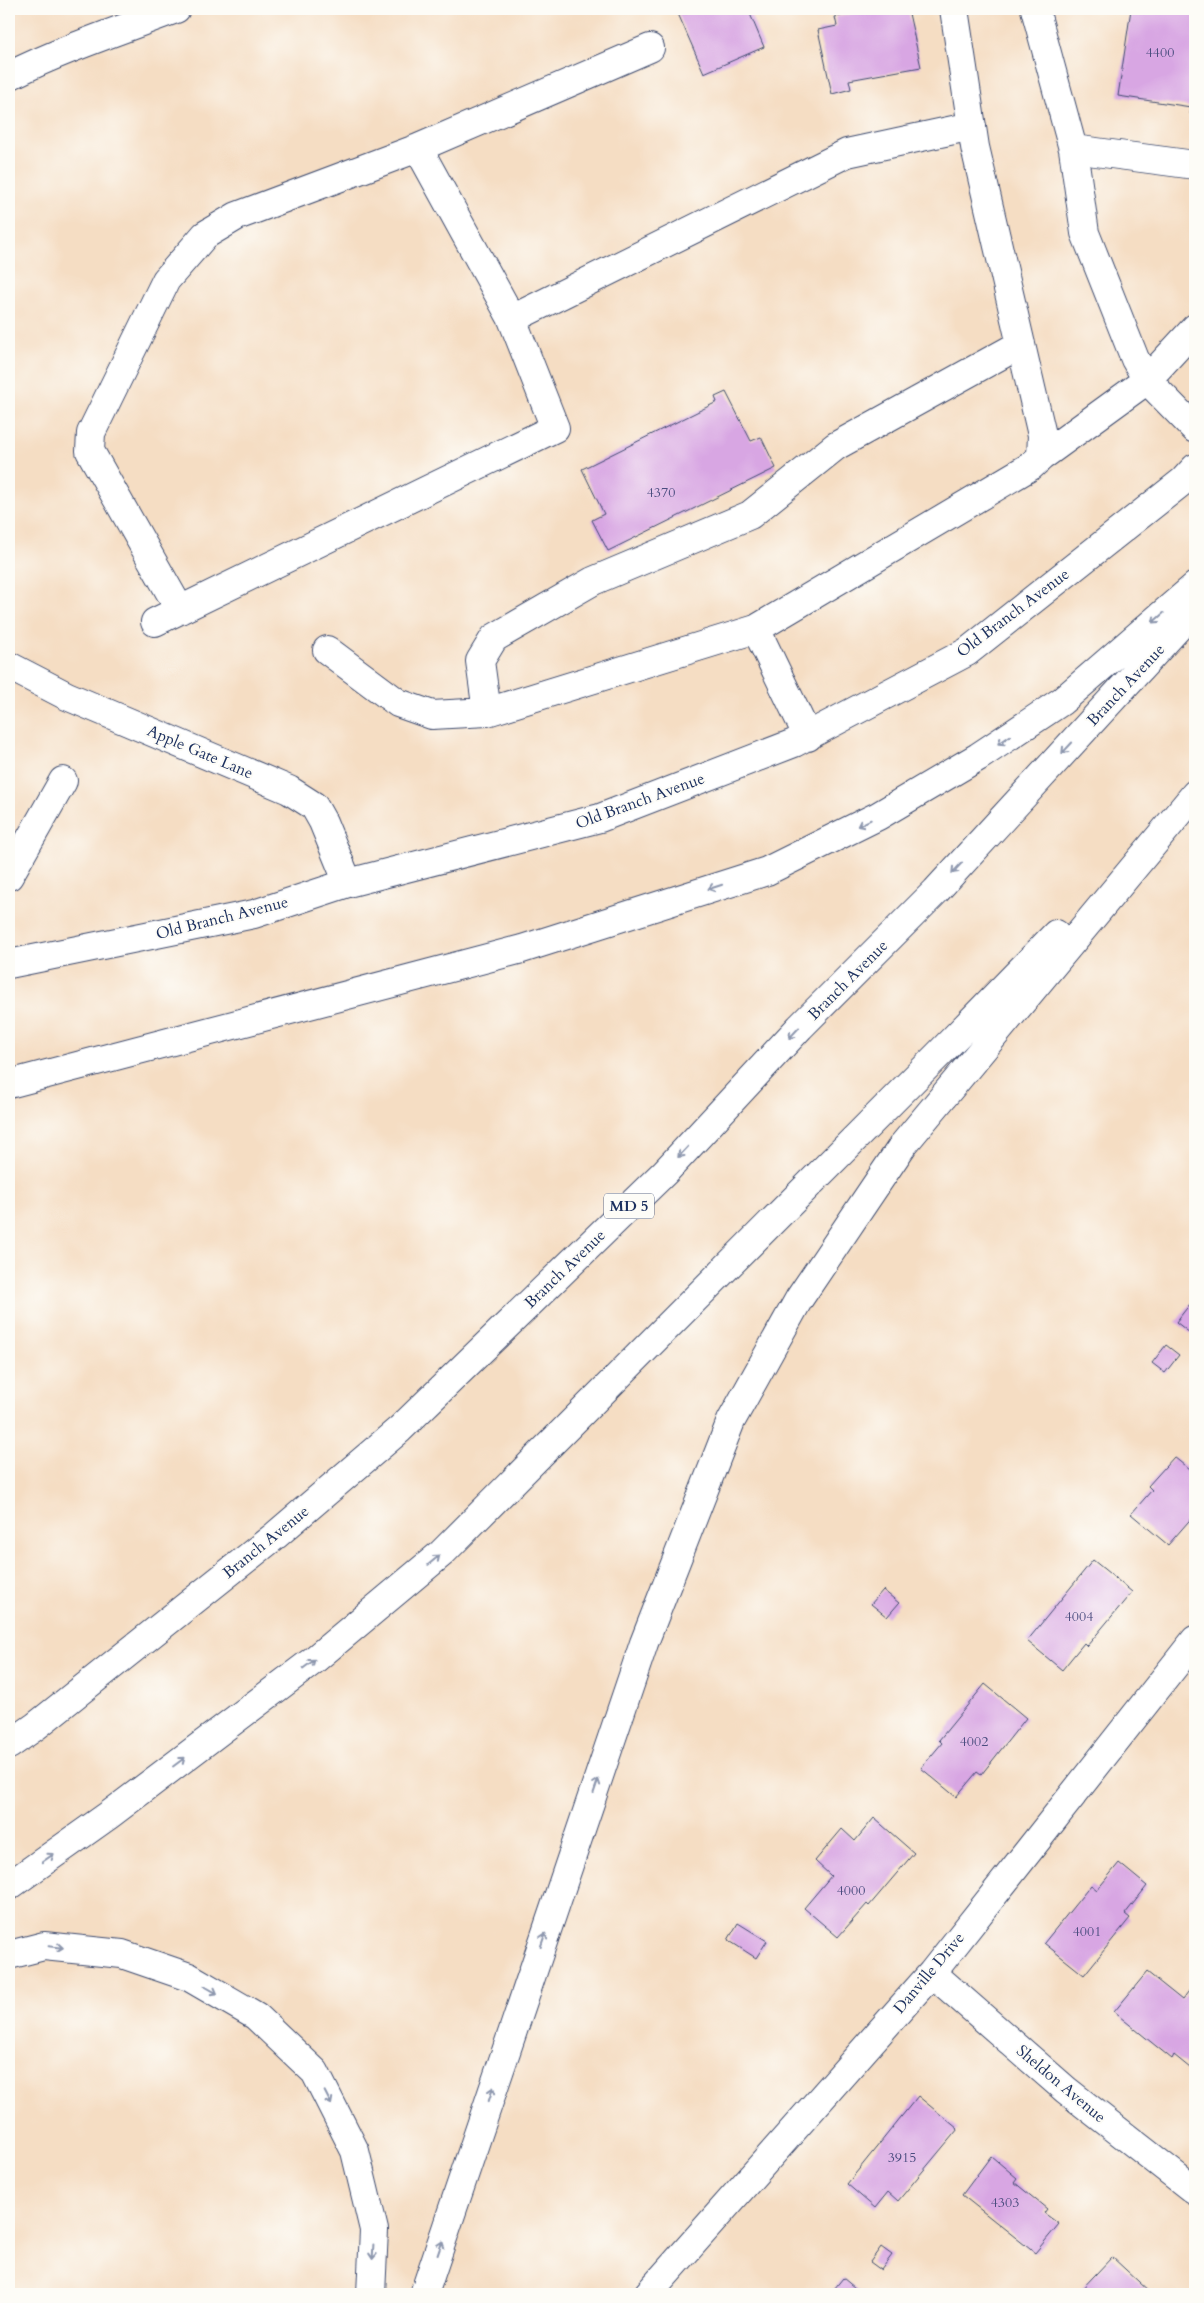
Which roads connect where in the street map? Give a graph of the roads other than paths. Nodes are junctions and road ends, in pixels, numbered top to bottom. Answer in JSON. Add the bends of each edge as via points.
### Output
{"nodes":[{"id":1,"x":176,"y":9,"type":"edge"},
{"id":2,"x":954,"y":9,"type":"edge"},
{"id":3,"x":1035,"y":9,"type":"edge"},
{"id":4,"x":650,"y":48,"type":"dead end"},
{"id":5,"x":9,"y":76,"type":"edge"},
{"id":6,"x":972,"y":126,"type":"junction"},
{"id":7,"x":418,"y":148,"type":"junction"},
{"id":8,"x":1072,"y":150,"type":"junction"},
{"id":9,"x":1195,"y":165,"type":"edge"},
{"id":10,"x":512,"y":320,"type":"junction"},
{"id":11,"x":1195,"y":328,"type":"edge"},
{"id":12,"x":1021,"y":344,"type":"junction"},
{"id":13,"x":1147,"y":380,"type":"junction"},
{"id":14,"x":1195,"y":429,"type":"edge"},
{"id":15,"x":1041,"y":457,"type":"junction"},
{"id":16,"x":1195,"y":468,"type":"edge"},
{"id":17,"x":1195,"y":586,"type":"edge"},
{"id":18,"x":1195,"y":609,"type":"edge"},
{"id":19,"x":180,"y":610,"type":"junction"},
{"id":20,"x":155,"y":622,"type":"dead end"},
{"id":21,"x":756,"y":629,"type":"junction"},
{"id":22,"x":328,"y":650,"type":"dead end"},
{"id":23,"x":9,"y":666,"type":"edge"},
{"id":24,"x":487,"y":712,"type":"junction"},
{"id":25,"x":808,"y":737,"type":"junction"},
{"id":26,"x":63,"y":781,"type":"dead end"},
{"id":27,"x":1195,"y":789,"type":"edge"},
{"id":28,"x":1195,"y":794,"type":"edge"},
{"id":29,"x":9,"y":876,"type":"edge"},
{"id":30,"x":348,"y":883,"type":"junction"},
{"id":31,"x":11,"y":956,"type":"edge"},
{"id":32,"x":9,"y":1084,"type":"edge"},
{"id":33,"x":1195,"y":1640,"type":"edge"},
{"id":34,"x":9,"y":1745,"type":"edge"},
{"id":35,"x":9,"y":1886,"type":"edge"},
{"id":36,"x":9,"y":1955,"type":"edge"},
{"id":37,"x":932,"y":1972,"type":"junction"},
{"id":38,"x":1195,"y":2191,"type":"edge"},
{"id":39,"x":371,"y":2294,"type":"edge"},
{"id":40,"x":424,"y":2294,"type":"edge"},
{"id":41,"x":648,"y":2294,"type":"edge"}],
"edges":[{"from":1,"to":5,"type":"main road","via":[[110,32]]},
{"from":2,"to":6,"type":"main road"},
{"from":3,"to":8,"type":"main road"},
{"from":4,"to":7,"type":"main road"},
{"from":6,"to":10,"type":"main road","via":[[847,153]]},
{"from":6,"to":12,"type":"main road"},
{"from":7,"to":10,"type":"main road"},
{"from":7,"to":19,"type":"main road","via":[[237,216],[205,235],[166,280],[91,433],[90,451]]},
{"from":8,"to":9,"type":"main road"},
{"from":8,"to":13,"type":"main road","via":[[1086,233],[1135,359]]},
{"from":10,"to":19,"type":"main road","via":[[555,428]]},
{"from":11,"to":13,"type":"main road"},
{"from":12,"to":15,"type":"main road","via":[[1042,435]]},
{"from":12,"to":24,"type":"main road","via":[[836,446],[750,515],[593,581],[494,638],[480,661]]},
{"from":13,"to":14,"type":"main road"},
{"from":13,"to":15,"type":"main road"},
{"from":15,"to":21,"type":"main road"},
{"from":16,"to":25,"type":"main road","name":"Old Branch Avenue","via":[[1183,481],[967,652]]},
{"from":17,"to":32,"type":"main road","one_way":true,"via":[[1062,701],[978,757],[878,816],[767,871],[522,949]]},
{"from":18,"to":34,"type":"main road","name":"Branch Avenue","number":"MD 5","one_way":true,"via":[[936,891],[800,1027],[665,1172],[400,1429],[276,1535]]},
{"from":19,"to":20,"type":"main road"},
{"from":21,"to":24,"type":"main road"},
{"from":21,"to":25,"type":"main road"},
{"from":22,"to":24,"type":"main road","via":[[398,703],[432,715]]},
{"from":23,"to":30,"type":"main road","name":"Apple Gate Lane","via":[[67,696],[290,790],[314,806]]},
{"from":25,"to":30,"type":"main road","name":"Old Branch Avenue","via":[[600,818]]},
{"from":26,"to":29,"type":"main road"},
{"from":35,"to":27,"type":"main road","one_way":true,"via":[[314,1660],[442,1554],[940,1053]]},
{"from":40,"to":28,"type":"main road","one_way":true,"via":[[644,1644],[731,1421],[799,1298],[903,1145]]},
{"from":30,"to":31,"type":"main road","name":"Old Branch Avenue","via":[[254,914]]},
{"from":33,"to":37,"type":"main road","name":"Danville Drive"},
{"from":36,"to":39,"type":"main road","one_way":true,"via":[[44,1946],[122,1954],[189,1977],[256,2016],[315,2072],[355,2151],[374,2230]]},
{"from":37,"to":38,"type":"main road","name":"Sheldon Avenue","via":[[1066,2090]]},
{"from":37,"to":41,"type":"main road","name":"Danville Drive"}]}
